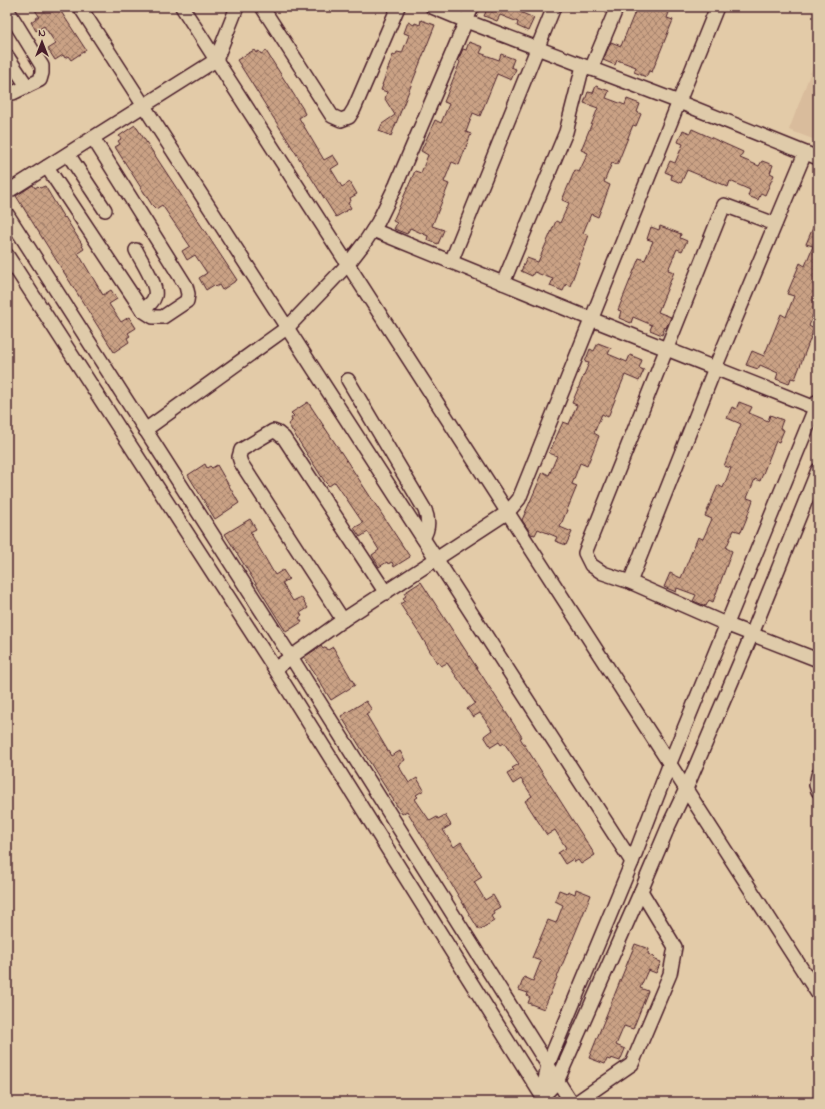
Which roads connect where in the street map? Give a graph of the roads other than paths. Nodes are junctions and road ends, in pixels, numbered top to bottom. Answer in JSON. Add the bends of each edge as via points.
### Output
{"nodes":[{"id":1,"x":80,"y":7,"type":"edge"},
{"id":2,"x":182,"y":7,"type":"edge"},
{"id":3,"x":237,"y":7,"type":"edge"},
{"id":4,"x":262,"y":7,"type":"edge"},
{"id":5,"x":398,"y":7,"type":"edge"},
{"id":6,"x":432,"y":7,"type":"edge"},
{"id":7,"x":472,"y":7,"type":"edge"},
{"id":8,"x":554,"y":7,"type":"edge"},
{"id":9,"x":616,"y":7,"type":"edge"},
{"id":10,"x":717,"y":7,"type":"edge"},
{"id":11,"x":7,"y":9,"type":"edge"},
{"id":12,"x":466,"y":21,"type":"junction"},
{"id":13,"x":536,"y":48,"type":"junction"},
{"id":14,"x":7,"y":56,"type":"edge"},
{"id":15,"x":216,"y":60,"type":"junction"},
{"id":16,"x":587,"y":67,"type":"junction"},
{"id":17,"x":27,"y":86,"type":"junction"},
{"id":18,"x":7,"y":92,"type":"edge"},
{"id":19,"x":679,"y":102,"type":"junction"},
{"id":20,"x":144,"y":106,"type":"junction"},
{"id":21,"x":93,"y":138,"type":"junction"},
{"id":22,"x":805,"y":153,"type":"junction"},
{"id":23,"x":68,"y":154,"type":"junction"},
{"id":24,"x":818,"y":158,"type":"edge"},
{"id":25,"x":47,"y":167,"type":"junction"},
{"id":26,"x":7,"y":192,"type":"edge"},
{"id":27,"x":105,"y":210,"type":"dead end"},
{"id":28,"x":7,"y":214,"type":"edge"},
{"id":29,"x":775,"y":224,"type":"junction"},
{"id":30,"x":373,"y":230,"type":"junction"},
{"id":31,"x":136,"y":250,"type":"dead end"},
{"id":32,"x":7,"y":255,"type":"edge"},
{"id":33,"x":451,"y":262,"type":"junction"},
{"id":34,"x":348,"y":264,"type":"junction"},
{"id":35,"x":503,"y":283,"type":"junction"},
{"id":36,"x":142,"y":310,"type":"junction"},
{"id":37,"x":591,"y":319,"type":"junction"},
{"id":38,"x":288,"y":328,"type":"junction"},
{"id":39,"x":666,"y":349,"type":"junction"},
{"id":40,"x":715,"y":368,"type":"junction"},
{"id":41,"x":348,"y":380,"type":"dead end"},
{"id":42,"x":817,"y":406,"type":"edge"},
{"id":43,"x":145,"y":430,"type":"junction"},
{"id":44,"x":818,"y":470,"type":"edge"},
{"id":45,"x":508,"y":512,"type":"junction"},
{"id":46,"x":423,"y":538,"type":"junction"},
{"id":47,"x":436,"y":559,"type":"junction"},
{"id":48,"x":630,"y":582,"type":"junction"},
{"id":49,"x":386,"y":593,"type":"junction"},
{"id":50,"x":342,"y":620,"type":"junction"},
{"id":51,"x":728,"y":625,"type":"junction"},
{"id":52,"x":752,"y":634,"type":"junction"},
{"id":53,"x":291,"y":657,"type":"junction"},
{"id":54,"x":818,"y":660,"type":"edge"},
{"id":55,"x":275,"y":669,"type":"junction"},
{"id":56,"x":670,"y":764,"type":"junction"},
{"id":57,"x":818,"y":775,"type":"edge"},
{"id":58,"x":686,"y":789,"type":"junction"},
{"id":59,"x":818,"y":791,"type":"edge"},
{"id":60,"x":632,"y":862,"type":"junction"},
{"id":61,"x":642,"y":891,"type":"junction"},
{"id":62,"x":814,"y":978,"type":"edge"},
{"id":63,"x":818,"y":994,"type":"edge"},
{"id":64,"x":548,"y":1064,"type":"junction"},
{"id":65,"x":557,"y":1082,"type":"junction"},
{"id":66,"x":544,"y":1099,"type":"edge"},
{"id":67,"x":570,"y":1102,"type":"edge"},
{"id":68,"x":577,"y":1102,"type":"edge"}],
"edges":[{"from":1,"to":20,"type":"street"},
{"from":2,"to":15,"type":"street"},
{"from":3,"to":15,"type":"street"},
{"from":4,"to":5,"type":"street","via":[[332,116],[342,120],[349,117],[354,109]]},
{"from":6,"to":12,"type":"street"},
{"from":7,"to":12,"type":"street"},
{"from":8,"to":13,"type":"street"},
{"from":9,"to":16,"type":"street"},
{"from":10,"to":19,"type":"street"},
{"from":11,"to":17,"type":"street","via":[[42,66],[40,80]]},
{"from":12,"to":13,"type":"street"},
{"from":12,"to":30,"type":"street","via":[[396,186]]},
{"from":13,"to":16,"type":"street"},
{"from":13,"to":33,"type":"street"},
{"from":14,"to":17,"type":"street"},
{"from":15,"to":20,"type":"street"},
{"from":15,"to":34,"type":"street"},
{"from":16,"to":19,"type":"street"},
{"from":16,"to":35,"type":"street","via":[[566,132]]},
{"from":17,"to":18,"type":"street","via":[[13,93]]},
{"from":19,"to":22,"type":"street"},
{"from":19,"to":37,"type":"street"},
{"from":20,"to":21,"type":"street"},
{"from":20,"to":38,"type":"street"},
{"from":21,"to":23,"type":"street"},
{"from":21,"to":36,"type":"street","via":[[186,286],[187,301],[163,318],[153,318]]},
{"from":22,"to":24,"type":"street"},
{"from":22,"to":29,"type":"street"},
{"from":23,"to":25,"type":"street"},
{"from":23,"to":27,"type":"street"},
{"from":25,"to":26,"type":"street"},
{"from":25,"to":36,"type":"street"},
{"from":28,"to":43,"type":"street"},
{"from":29,"to":39,"type":"street","via":[[724,205]]},
{"from":29,"to":40,"type":"street"},
{"from":30,"to":33,"type":"street"},
{"from":30,"to":34,"type":"street"},
{"from":31,"to":36,"type":"street","via":[[155,286],[155,296],[151,304]]},
{"from":32,"to":55,"type":"street"},
{"from":33,"to":35,"type":"street"},
{"from":34,"to":38,"type":"street"},
{"from":34,"to":45,"type":"street"},
{"from":35,"to":37,"type":"street"},
{"from":37,"to":39,"type":"street"},
{"from":37,"to":45,"type":"street","via":[[519,500]]},
{"from":38,"to":43,"type":"street"},
{"from":38,"to":46,"type":"street"},
{"from":39,"to":40,"type":"street"},
{"from":39,"to":48,"type":"street","via":[[585,553],[591,565]]},
{"from":40,"to":42,"type":"street"},
{"from":40,"to":48,"type":"street"},
{"from":41,"to":46,"type":"street","via":[[425,510],[428,527]]},
{"from":42,"to":51,"type":"street"},
{"from":43,"to":53,"type":"street"},
{"from":44,"to":52,"type":"street"},
{"from":45,"to":47,"type":"street"},
{"from":45,"to":56,"type":"street"},
{"from":46,"to":47,"type":"street"},
{"from":47,"to":49,"type":"street"},
{"from":47,"to":60,"type":"street"},
{"from":48,"to":51,"type":"street"},
{"from":49,"to":50,"type":"street"},
{"from":49,"to":50,"type":"street","via":[[284,438],[273,431],[241,450],[241,463]]},
{"from":50,"to":53,"type":"street"},
{"from":51,"to":52,"type":"street"},
{"from":51,"to":56,"type":"street"},
{"from":52,"to":54,"type":"street"},
{"from":52,"to":58,"type":"street"},
{"from":53,"to":55,"type":"street"},
{"from":53,"to":64,"type":"street"},
{"from":55,"to":66,"type":"street"},
{"from":56,"to":58,"type":"street"},
{"from":56,"to":60,"type":"street"},
{"from":57,"to":59,"type":"street"},
{"from":58,"to":61,"type":"street"},
{"from":58,"to":62,"type":"street"},
{"from":60,"to":64,"type":"street"},
{"from":61,"to":65,"type":"street"},
{"from":61,"to":68,"type":"street","via":[[675,947],[670,974],[632,1064]]},
{"from":62,"to":63,"type":"street"},
{"from":64,"to":65,"type":"street"},
{"from":64,"to":66,"type":"street"},
{"from":65,"to":66,"type":"street"},
{"from":65,"to":67,"type":"street"}]}
